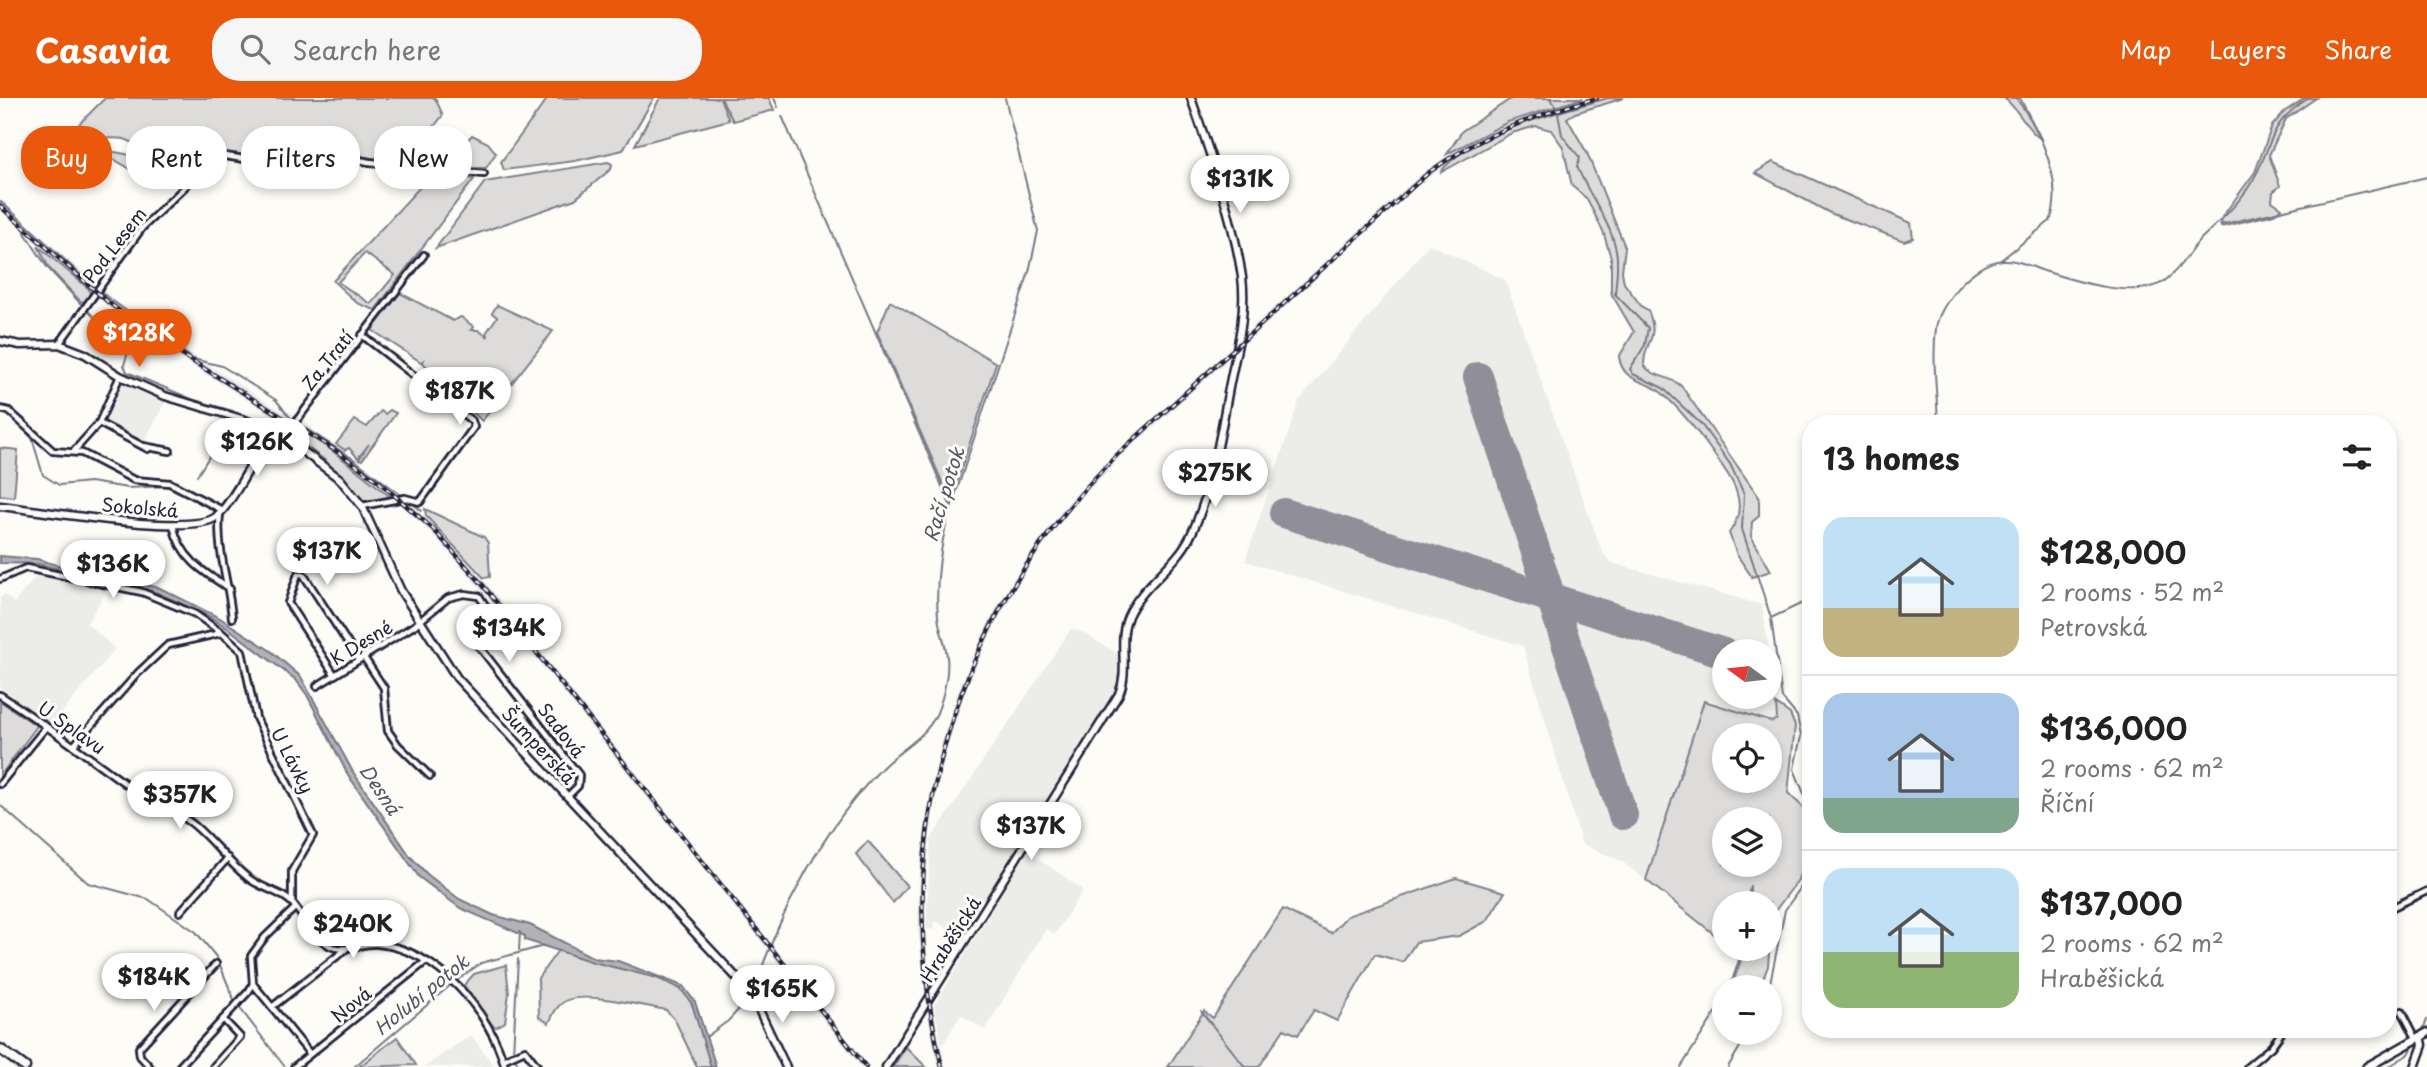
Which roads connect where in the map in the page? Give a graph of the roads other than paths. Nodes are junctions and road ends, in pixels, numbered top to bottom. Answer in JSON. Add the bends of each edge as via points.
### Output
{"nodes":[{"id":1,"x":1191,"y":98,"type":"edge"},
{"id":2,"x":484,"y":174,"type":"dead end"},
{"id":3,"x":424,"y":255,"type":"dead end"},
{"id":4,"x":362,"y":335,"type":"junction"},
{"id":5,"x":0,"y":341,"type":"edge"},
{"id":6,"x":59,"y":344,"type":"junction"},
{"id":7,"x":120,"y":376,"type":"junction"},
{"id":8,"x":0,"y":409,"type":"edge"},
{"id":9,"x":99,"y":423,"type":"junction"},
{"id":10,"x":270,"y":431,"type":"junction"},
{"id":11,"x":285,"y":437,"type":"junction"},
{"id":12,"x":142,"y":446,"type":"junction"},
{"id":13,"x":148,"y":449,"type":"dead end"},
{"id":14,"x":73,"y":451,"type":"junction"},
{"id":15,"x":170,"y":451,"type":"dead end"},
{"id":16,"x":0,"y":506,"type":"edge"},
{"id":17,"x":362,"y":506,"type":"junction"},
{"id":18,"x":218,"y":514,"type":"junction"},
{"id":19,"x":173,"y":525,"type":"junction"},
{"id":20,"x":0,"y":579,"type":"edge"},
{"id":21,"x":229,"y":586,"type":"junction"},
{"id":22,"x":232,"y":618,"type":"dead end"},
{"id":23,"x":419,"y":621,"type":"junction"},
{"id":24,"x":222,"y":632,"type":"junction"},
{"id":25,"x":360,"y":657,"type":"junction"},
{"id":26,"x":334,"y":674,"type":"junction"},
{"id":27,"x":317,"y":686,"type":"dead end"},
{"id":28,"x":0,"y":695,"type":"edge"},
{"id":29,"x":46,"y":727,"type":"junction"},
{"id":30,"x":75,"y":744,"type":"junction"},
{"id":31,"x":430,"y":776,"type":"dead end"},
{"id":32,"x":0,"y":783,"type":"edge"},
{"id":33,"x":567,"y":797,"type":"junction"},
{"id":34,"x":228,"y":858,"type":"junction"},
{"id":35,"x":2427,"y":891,"type":"edge"},
{"id":36,"x":292,"y":902,"type":"junction"},
{"id":37,"x":2397,"y":905,"type":"edge"},
{"id":38,"x":295,"y":908,"type":"junction"},
{"id":39,"x":180,"y":912,"type":"dead end"},
{"id":40,"x":346,"y":948,"type":"junction"},
{"id":41,"x":425,"y":962,"type":"junction"},
{"id":42,"x":216,"y":964,"type":"dead end"},
{"id":43,"x":253,"y":984,"type":"junction"},
{"id":44,"x":272,"y":1007,"type":"junction"},
{"id":45,"x":2402,"y":1011,"type":"dead end"},
{"id":46,"x":223,"y":1019,"type":"junction"},
{"id":47,"x":2420,"y":1036,"type":"edge"},
{"id":48,"x":2278,"y":1038,"type":"edge"},
{"id":49,"x":0,"y":1049,"type":"edge"},
{"id":50,"x":310,"y":1054,"type":"junction"},
{"id":51,"x":503,"y":1060,"type":"junction"},
{"id":52,"x":25,"y":1067,"type":"edge"},
{"id":53,"x":150,"y":1067,"type":"edge"},
{"id":54,"x":179,"y":1067,"type":"edge"},
{"id":55,"x":213,"y":1067,"type":"edge"},
{"id":56,"x":294,"y":1067,"type":"edge"},
{"id":57,"x":505,"y":1067,"type":"edge"},
{"id":58,"x":538,"y":1067,"type":"edge"},
{"id":59,"x":786,"y":1067,"type":"edge"},
{"id":60,"x":887,"y":1067,"type":"edge"},
{"id":61,"x":2247,"y":1067,"type":"edge"},
{"id":62,"x":2367,"y":1067,"type":"edge"},
{"id":63,"x":2414,"y":1067,"type":"edge"}],
"edges":[{"from":1,"to":60,"type":"street","name":"Hraběšická","via":[[1239,263],[1244,299],[1212,468],[1192,533],[1177,558],[1133,607],[1123,641],[1126,676],[1119,694]]},
{"from":2,"to":6,"type":"street","name":"Pod Lesem","via":[[369,162],[314,151],[258,161],[218,155],[142,228]]},
{"from":3,"to":4,"type":"street"},
{"from":4,"to":11,"type":"street","name":"Za Tratí"},
{"from":4,"to":17,"type":"street","name":"Za Tratí","via":[[474,426],[420,502],[405,498]]},
{"from":5,"to":6,"type":"street"},
{"from":6,"to":7,"type":"street","name":"Šumperská"},
{"from":7,"to":9,"type":"street"},
{"from":7,"to":10,"type":"street","name":"Šumperská","via":[[164,396]]},
{"from":8,"to":14,"type":"street","via":[[9,411],[47,449]]},
{"from":9,"to":12,"type":"street"},
{"from":9,"to":14,"type":"street"},
{"from":10,"to":11,"type":"street","name":"Šumperská"},
{"from":10,"to":18,"type":"street"},
{"from":11,"to":17,"type":"street","name":"Šumperská","via":[[340,479]]},
{"from":12,"to":13,"type":"street"},
{"from":12,"to":15,"type":"street"},
{"from":14,"to":18,"type":"street","via":[[134,480],[170,483]]},
{"from":16,"to":19,"type":"street","name":"Sokolská"},
{"from":17,"to":23,"type":"street","name":"Šumperská"},
{"from":18,"to":19,"type":"street","name":"Sokolská","via":[[199,524]]},
{"from":18,"to":21,"type":"street","via":[[219,547]]},
{"from":19,"to":21,"type":"street","via":[[176,542],[186,557]]},
{"from":20,"to":24,"type":"street","via":[[26,568],[142,592],[195,614]]},
{"from":21,"to":22,"type":"street"},
{"from":23,"to":25,"type":"street","name":"K Desné"},
{"from":23,"to":33,"type":"street","name":"Šumperská","via":[[473,697]]},
{"from":23,"to":33,"type":"street","name":"Sadová","via":[[448,598],[473,594],[483,598],[489,611],[478,645],[579,775],[578,786]]},
{"from":24,"to":30,"type":"street","via":[[168,645]]},
{"from":24,"to":36,"type":"street","name":"U Lávky","via":[[242,651],[256,718],[313,835],[292,871]]},
{"from":25,"to":26,"type":"street","name":"K Desné"},
{"from":25,"to":26,"type":"street","via":[[303,574],[298,574],[288,603]]},
{"from":25,"to":31,"type":"street","via":[[384,688],[388,731]]},
{"from":26,"to":27,"type":"street","name":"K Desné"},
{"from":28,"to":29,"type":"street","name":"U Splavu"},
{"from":29,"to":30,"type":"street","name":"U Splavu"},
{"from":29,"to":32,"type":"street"},
{"from":30,"to":34,"type":"street","name":"U Splavu","via":[[131,787],[191,822]]},
{"from":33,"to":59,"type":"street","name":"Šumperská","via":[[752,995]]},
{"from":34,"to":36,"type":"street","name":"U Splavu","via":[[246,877]]},
{"from":34,"to":39,"type":"street"},
{"from":35,"to":37,"type":"street"},
{"from":36,"to":38,"type":"street"},
{"from":38,"to":40,"type":"street","via":[[328,946]]},
{"from":38,"to":43,"type":"street","via":[[251,956]]},
{"from":40,"to":41,"type":"street","via":[[372,943],[393,946]]},
{"from":40,"to":44,"type":"street"},
{"from":41,"to":50,"type":"street","name":"Nová"},
{"from":41,"to":51,"type":"street","via":[[457,986],[483,1020]]},
{"from":42,"to":53,"type":"street","via":[[139,1048]]},
{"from":43,"to":44,"type":"street"},
{"from":43,"to":46,"type":"street"},
{"from":44,"to":50,"type":"street"},
{"from":45,"to":47,"type":"street"},
{"from":46,"to":54,"type":"street"},
{"from":46,"to":55,"type":"street","via":[[240,1037]]},
{"from":47,"to":62,"type":"main road"},
{"from":47,"to":63,"type":"street","via":[[2423,1045]]},
{"from":48,"to":61,"type":"street"},
{"from":49,"to":52,"type":"main road"},
{"from":50,"to":56,"type":"street","name":"Nová"},
{"from":51,"to":57,"type":"street"},
{"from":51,"to":58,"type":"street","via":[[525,1050]]}]}
